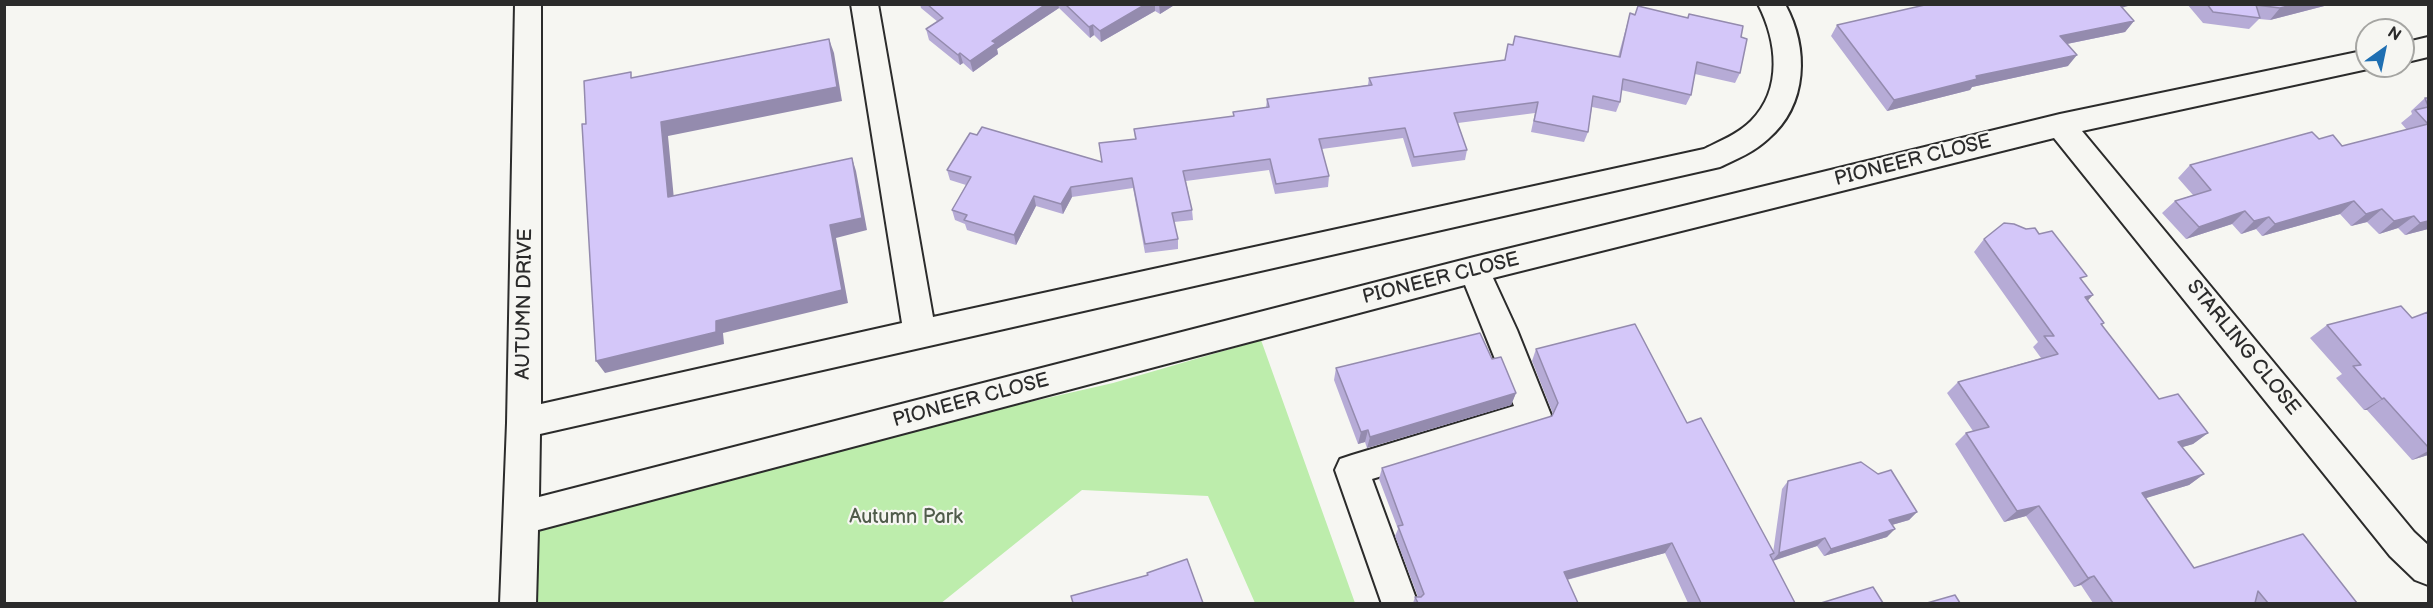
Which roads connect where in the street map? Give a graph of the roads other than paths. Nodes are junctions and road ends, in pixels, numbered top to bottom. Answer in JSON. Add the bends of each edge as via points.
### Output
{"nodes":[{"id":1,"x":528,"y":4,"type":"edge"},
{"id":2,"x":864,"y":4,"type":"edge"},
{"id":3,"x":1771,"y":4,"type":"edge"},
{"id":4,"x":2355,"y":63,"type":"edge"},
{"id":5,"x":2060,"y":125,"type":"junction"},
{"id":6,"x":1474,"y":270,"type":"junction"},
{"id":7,"x":920,"y":333,"type":"junction"},
{"id":8,"x":524,"y":423,"type":"junction"},
{"id":9,"x":521,"y":518,"type":"junction"},
{"id":10,"x":2428,"y":568,"type":"edge"},
{"id":11,"x":518,"y":603,"type":"edge"},
{"id":12,"x":1400,"y":603,"type":"edge"}],
"edges":[{"from":1,"to":8,"type":"street","name":"AUTUMN DRIVE"},
{"from":2,"to":7,"type":"street"},
{"from":3,"to":7,"type":"street","via":[[1786,36],[1788,68],[1783,98],[1762,128],[1710,159]]},
{"from":4,"to":5,"type":"street","name":"PIONEER CLOSE"},
{"from":5,"to":6,"type":"street","name":"PIONEER CLOSE"},
{"from":5,"to":10,"type":"street","name":"STARLING CLOSE","via":[[2395,534]]},
{"from":6,"to":9,"type":"street","name":"PIONEER CLOSE"},
{"from":6,"to":12,"type":"street","via":[[1534,415],[1352,470]]},
{"from":7,"to":8,"type":"street"},
{"from":8,"to":9,"type":"street","name":"AUTUMN DRIVE"},
{"from":9,"to":11,"type":"street","name":"AUTUMN DRIVE"}]}
